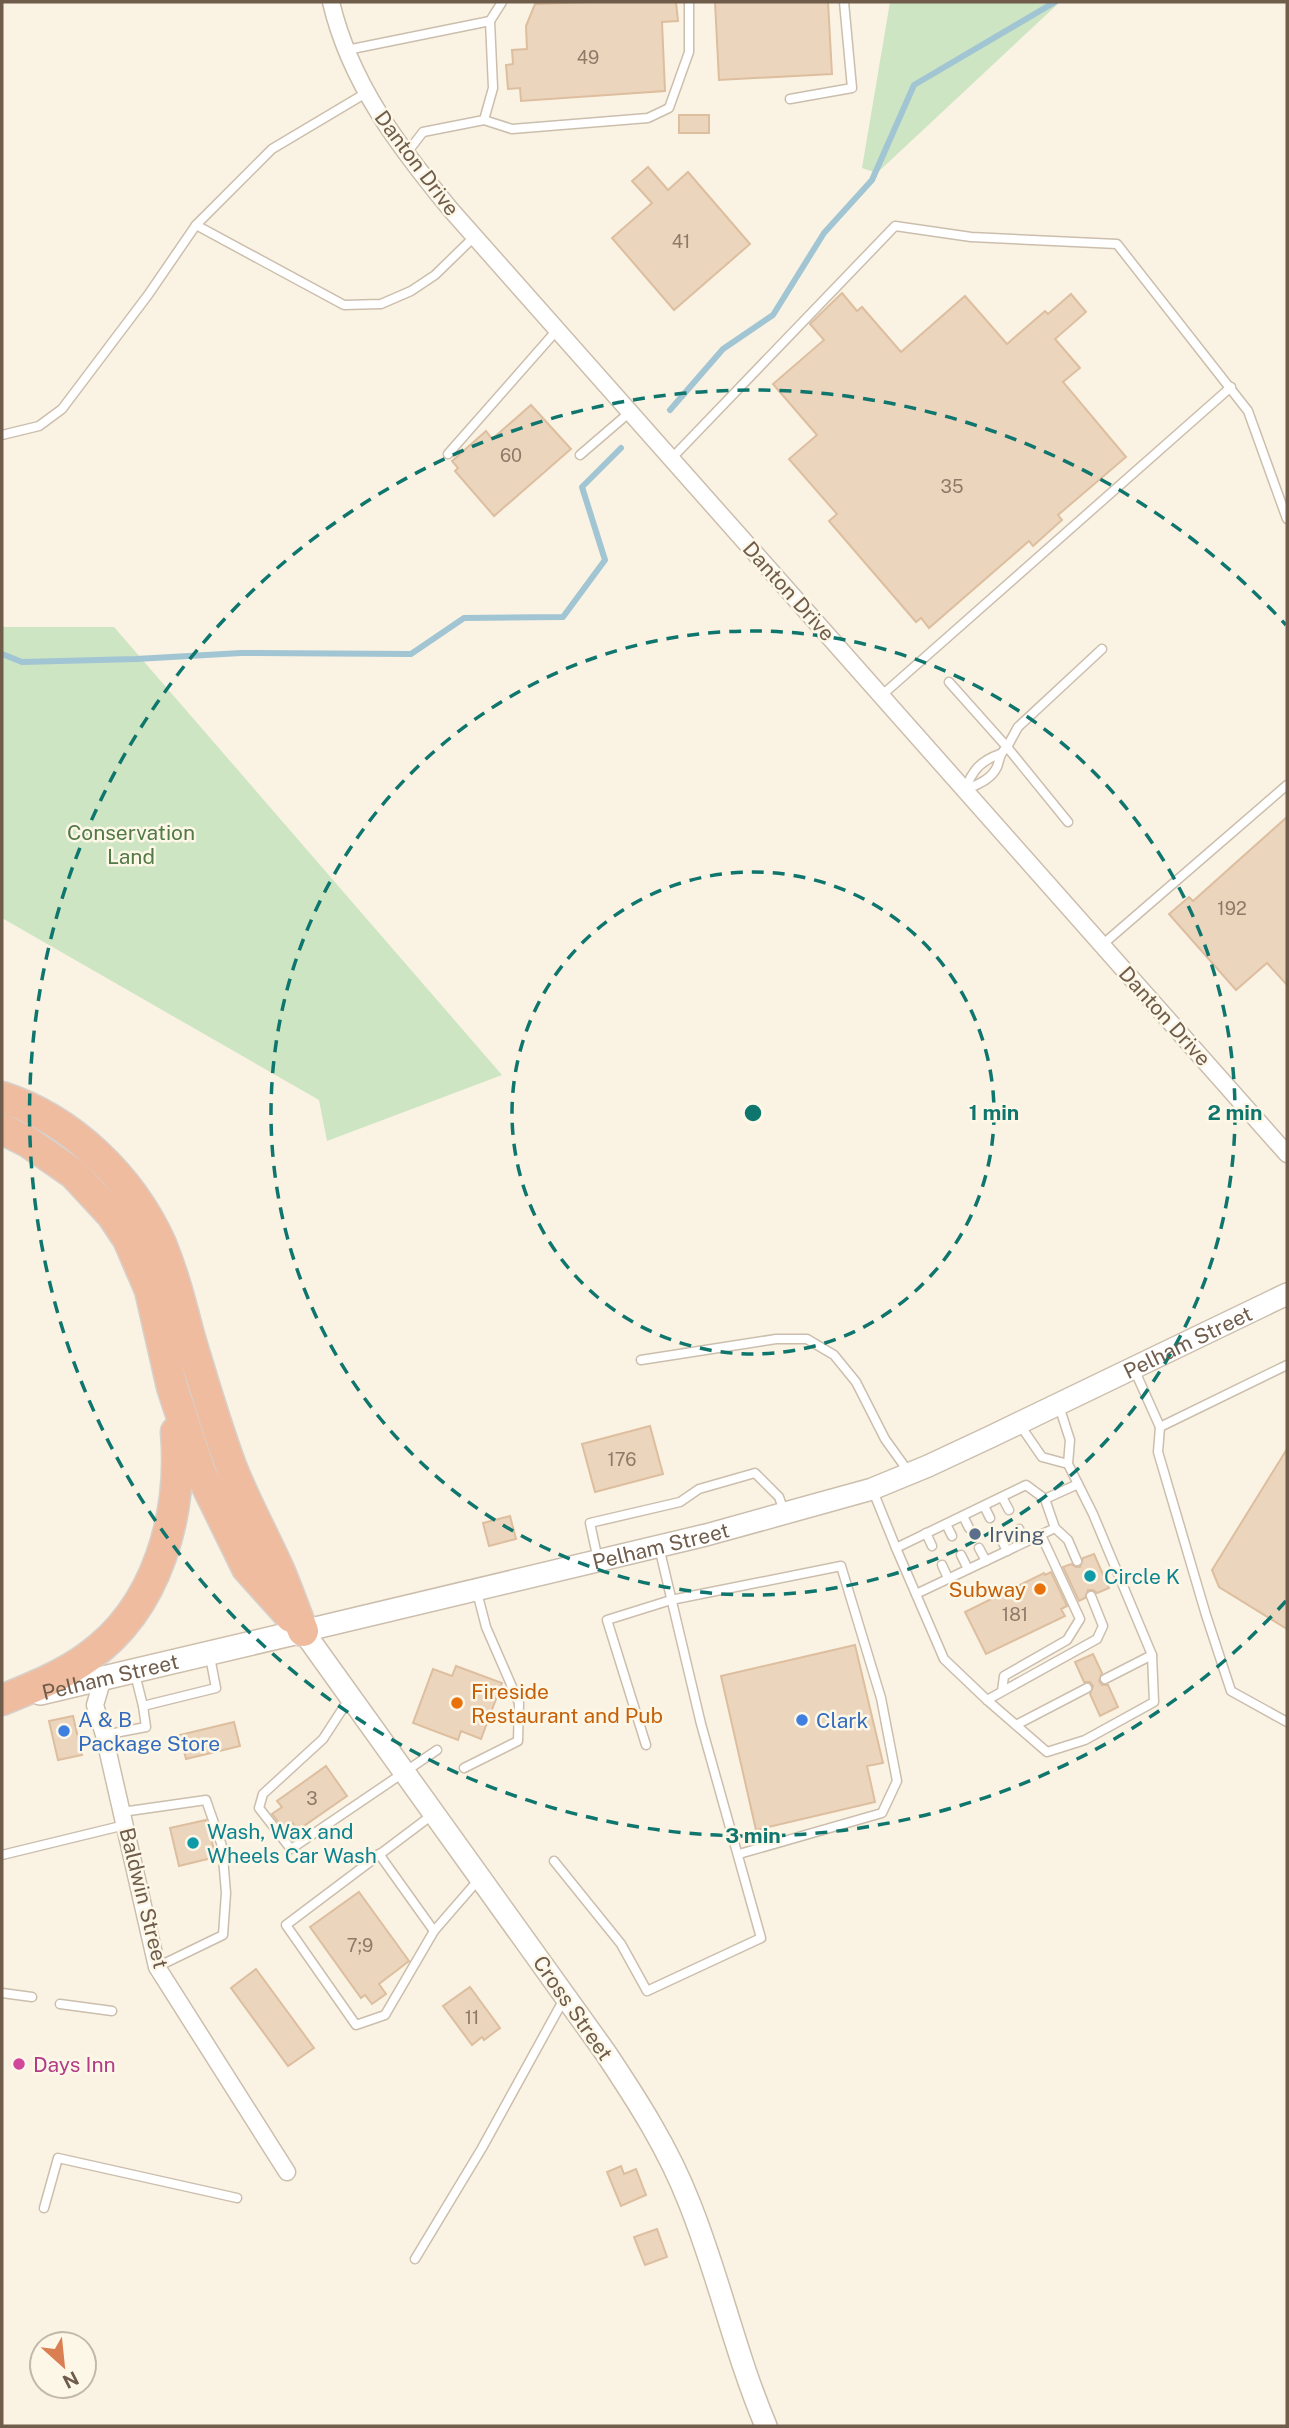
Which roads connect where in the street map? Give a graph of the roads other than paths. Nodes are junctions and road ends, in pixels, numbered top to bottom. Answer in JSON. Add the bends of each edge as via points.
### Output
{"nodes":[{"id":1,"x":502,"y":2,"type":"edge"},
{"id":2,"x":690,"y":2,"type":"edge"},
{"id":3,"x":844,"y":2,"type":"edge"},
{"id":4,"x":335,"y":5,"type":"edge"},
{"id":5,"x":490,"y":21,"type":"junction"},
{"id":6,"x":347,"y":50,"type":"junction"},
{"id":7,"x":366,"y":93,"type":"junction"},
{"id":8,"x":790,"y":99,"type":"dead end"},
{"id":9,"x":484,"y":120,"type":"junction"},
{"id":10,"x":406,"y":154,"type":"junction"},
{"id":11,"x":196,"y":225,"type":"junction"},
{"id":12,"x":474,"y":237,"type":"junction"},
{"id":13,"x":558,"y":330,"type":"junction"},
{"id":14,"x":1230,"y":387,"type":"junction"},
{"id":15,"x":630,"y":412,"type":"junction"},
{"id":16,"x":2,"y":435,"type":"edge"},
{"id":17,"x":448,"y":454,"type":"dead end"},
{"id":18,"x":580,"y":455,"type":"dead end"},
{"id":19,"x":671,"y":459,"type":"junction"},
{"id":20,"x":1287,"y":519,"type":"edge"},
{"id":21,"x":1101,"y":649,"type":"dead end"},
{"id":22,"x":949,"y":682,"type":"dead end"},
{"id":23,"x":881,"y":696,"type":"junction"},
{"id":24,"x":1003,"y":751,"type":"junction"},
{"id":25,"x":1287,"y":785,"type":"edge"},
{"id":26,"x":965,"y":790,"type":"junction"},
{"id":27,"x":1068,"y":822,"type":"dead end"},
{"id":28,"x":1102,"y":945,"type":"junction"},
{"id":29,"x":2,"y":1097,"type":"edge"},
{"id":30,"x":2,"y":1129,"type":"edge"},
{"id":31,"x":1287,"y":1154,"type":"edge"},
{"id":32,"x":1287,"y":1293,"type":"edge"},
{"id":33,"x":641,"y":1360,"type":"dead end"},
{"id":34,"x":1287,"y":1365,"type":"edge"},
{"id":35,"x":1133,"y":1368,"type":"junction"},
{"id":36,"x":172,"y":1387,"type":"junction"},
{"id":37,"x":1058,"y":1403,"type":"junction"},
{"id":38,"x":1018,"y":1422,"type":"junction"},
{"id":39,"x":1160,"y":1427,"type":"junction"},
{"id":40,"x":1068,"y":1464,"type":"junction"},
{"id":41,"x":910,"y":1474,"type":"junction"},
{"id":42,"x":1078,"y":1485,"type":"junction"},
{"id":43,"x":872,"y":1489,"type":"junction"},
{"id":44,"x":1002,"y":1497,"type":"junction"},
{"id":45,"x":1045,"y":1499,"type":"junction"},
{"id":46,"x":984,"y":1506,"type":"junction"},
{"id":47,"x":1009,"y":1510,"type":"dead end"},
{"id":48,"x":786,"y":1514,"type":"junction"},
{"id":49,"x":964,"y":1516,"type":"junction"},
{"id":50,"x":990,"y":1518,"type":"dead end"},
{"id":51,"x":946,"y":1524,"type":"junction"},
{"id":52,"x":969,"y":1528,"type":"dead end"},
{"id":53,"x":1055,"y":1528,"type":"junction"},
{"id":54,"x":1019,"y":1529,"type":"dead end"},
{"id":55,"x":926,"y":1533,"type":"junction"},
{"id":56,"x":1041,"y":1535,"type":"junction"},
{"id":57,"x":952,"y":1536,"type":"dead end"},
{"id":58,"x":1000,"y":1537,"type":"dead end"},
{"id":59,"x":1025,"y":1542,"type":"junction"},
{"id":60,"x":932,"y":1546,"type":"dead end"},
{"id":61,"x":659,"y":1547,"type":"junction"},
{"id":62,"x":896,"y":1548,"type":"junction"},
{"id":63,"x":979,"y":1548,"type":"dead end"},
{"id":64,"x":1007,"y":1551,"type":"junction"},
{"id":65,"x":961,"y":1555,"type":"dead end"},
{"id":66,"x":598,"y":1561,"type":"junction"},
{"id":67,"x":986,"y":1561,"type":"junction"},
{"id":68,"x":1077,"y":1561,"type":"dead end"},
{"id":69,"x":942,"y":1565,"type":"dead end"},
{"id":70,"x":968,"y":1569,"type":"junction"},
{"id":71,"x":948,"y":1578,"type":"junction"},
{"id":72,"x":477,"y":1590,"type":"junction"},
{"id":73,"x":916,"y":1594,"type":"junction"},
{"id":74,"x":1091,"y":1595,"type":"dead end"},
{"id":75,"x":671,"y":1600,"type":"junction"},
{"id":76,"x":303,"y":1631,"type":"junction"},
{"id":77,"x":209,"y":1653,"type":"junction"},
{"id":78,"x":1152,"y":1655,"type":"junction"},
{"id":79,"x":134,"y":1671,"type":"junction"},
{"id":80,"x":103,"y":1678,"type":"junction"},
{"id":81,"x":1105,"y":1679,"type":"dead end"},
{"id":82,"x":1087,"y":1688,"type":"dead end"},
{"id":83,"x":1002,"y":1691,"type":"junction"},
{"id":84,"x":350,"y":1697,"type":"junction"},
{"id":85,"x":987,"y":1700,"type":"junction"},
{"id":86,"x":2,"y":1702,"type":"edge"},
{"id":87,"x":142,"y":1706,"type":"junction"},
{"id":88,"x":1287,"y":1722,"type":"edge"},
{"id":89,"x":1016,"y":1725,"type":"junction"},
{"id":90,"x":104,"y":1735,"type":"junction"},
{"id":91,"x":646,"y":1745,"type":"dead end"},
{"id":92,"x":437,"y":1750,"type":"dead end"},
{"id":93,"x":464,"y":1768,"type":"dead end"},
{"id":94,"x":404,"y":1771,"type":"junction"},
{"id":95,"x":434,"y":1814,"type":"junction"},
{"id":96,"x":123,"y":1819,"type":"junction"},
{"id":97,"x":379,"y":1854,"type":"junction"},
{"id":98,"x":739,"y":1854,"type":"junction"},
{"id":99,"x":2,"y":1855,"type":"edge"},
{"id":100,"x":554,"y":1861,"type":"dead end"},
{"id":101,"x":480,"y":1878,"type":"junction"},
{"id":102,"x":434,"y":1931,"type":"junction"},
{"id":103,"x":157,"y":1966,"type":"junction"},
{"id":104,"x":2,"y":1993,"type":"edge"},
{"id":105,"x":565,"y":1996,"type":"junction"},
{"id":106,"x":32,"y":1997,"type":"dead end"},
{"id":107,"x":60,"y":2004,"type":"dead end"},
{"id":108,"x":112,"y":2011,"type":"dead end"},
{"id":109,"x":287,"y":2172,"type":"dead end"},
{"id":110,"x":237,"y":2198,"type":"dead end"},
{"id":111,"x":44,"y":2208,"type":"dead end"},
{"id":112,"x":415,"y":2259,"type":"dead end"},
{"id":113,"x":766,"y":2426,"type":"edge"}],
"edges":[{"from":1,"to":5,"type":"lane"},
{"from":2,"to":9,"type":"lane","via":[[689,52],[668,108],[648,118],[512,129]]},
{"from":3,"to":8,"type":"lane","via":[[852,89]]},
{"from":4,"to":6,"type":"street","name":"Danton Drive"},
{"from":5,"to":6,"type":"lane"},
{"from":5,"to":9,"type":"lane","via":[[493,88]]},
{"from":6,"to":7,"type":"street","name":"Danton Drive"},
{"from":7,"to":10,"type":"street","name":"Danton Drive"},
{"from":7,"to":11,"type":"lane","via":[[272,149]]},
{"from":9,"to":10,"type":"lane","via":[[423,132]]},
{"from":10,"to":12,"type":"street","name":"Danton Drive"},
{"from":11,"to":12,"type":"lane","via":[[344,305],[381,304],[411,291]]},
{"from":11,"to":16,"type":"lane","via":[[62,409],[39,426]]},
{"from":12,"to":13,"type":"street","name":"Danton Drive"},
{"from":13,"to":15,"type":"street","name":"Danton Drive"},
{"from":13,"to":17,"type":"lane"},
{"from":14,"to":19,"type":"lane","via":[[1117,244],[971,237],[895,226]]},
{"from":14,"to":20,"type":"lane","via":[[1248,411]]},
{"from":14,"to":23,"type":"lane"},
{"from":15,"to":18,"type":"lane"},
{"from":15,"to":19,"type":"street","name":"Danton Drive"},
{"from":19,"to":23,"type":"street","name":"Danton Drive"},
{"from":21,"to":24,"type":"lane","via":[[1018,727]]},
{"from":22,"to":24,"type":"lane"},
{"from":23,"to":26,"type":"street","name":"Danton Drive"},
{"from":24,"to":26,"type":"lane","via":[[996,769],[982,783]]},
{"from":24,"to":26,"type":"lane","via":[[972,771]]},
{"from":24,"to":27,"type":"lane"},
{"from":25,"to":28,"type":"lane"},
{"from":26,"to":28,"type":"street","name":"Danton Drive"},
{"from":28,"to":31,"type":"street","name":"Danton Drive"},
{"from":29,"to":76,"type":"highway","via":[[40,1113],[77,1137],[113,1170],[138,1202],[169,1267],[231,1466]]},
{"from":30,"to":36,"type":"highway","via":[[74,1174],[118,1223],[150,1290]]},
{"from":32,"to":35,"type":"street","name":"Pelham Street"},
{"from":33,"to":41,"type":"lane","via":[[776,1339],[807,1339],[834,1355],[856,1382],[885,1439]]},
{"from":34,"to":39,"type":"lane"},
{"from":35,"to":37,"type":"street","name":"Pelham Street"},
{"from":35,"to":39,"type":"lane"},
{"from":36,"to":76,"type":"highway","via":[[200,1472],[242,1559]]},
{"from":36,"to":86,"type":"highway","via":[[178,1474],[170,1528],[150,1581],[121,1628],[105,1644],[67,1671]]},
{"from":37,"to":38,"type":"street","name":"Pelham Street"},
{"from":37,"to":40,"type":"lane","via":[[1070,1440]]},
{"from":38,"to":40,"type":"lane","via":[[1042,1457]]},
{"from":38,"to":41,"type":"street","name":"Pelham Street"},
{"from":39,"to":88,"type":"lane","via":[[1158,1452],[1231,1691]]},
{"from":40,"to":42,"type":"lane"},
{"from":41,"to":43,"type":"street","name":"Pelham Street"},
{"from":42,"to":45,"type":"lane"},
{"from":42,"to":78,"type":"lane"},
{"from":43,"to":48,"type":"street","name":"Pelham Street"},
{"from":43,"to":62,"type":"lane"},
{"from":44,"to":45,"type":"lane","via":[[1026,1485]]},
{"from":44,"to":46,"type":"lane"},
{"from":44,"to":47,"type":"lane"},
{"from":45,"to":53,"type":"lane"},
{"from":46,"to":49,"type":"lane"},
{"from":46,"to":50,"type":"lane"},
{"from":48,"to":61,"type":"street","name":"Pelham Street"},
{"from":48,"to":66,"type":"lane","via":[[779,1497],[755,1473],[699,1489],[680,1502],[590,1523]]},
{"from":49,"to":51,"type":"lane"},
{"from":49,"to":52,"type":"lane"},
{"from":51,"to":55,"type":"lane"},
{"from":51,"to":57,"type":"lane"},
{"from":53,"to":56,"type":"lane"},
{"from":53,"to":68,"type":"lane","via":[[1068,1540]]},
{"from":54,"to":59,"type":"lane"},
{"from":55,"to":60,"type":"lane"},
{"from":55,"to":62,"type":"lane"},
{"from":56,"to":59,"type":"lane"},
{"from":56,"to":83,"type":"lane","via":[[1080,1619],[1068,1640],[1004,1676]]},
{"from":58,"to":64,"type":"lane"},
{"from":59,"to":64,"type":"lane"},
{"from":61,"to":66,"type":"street","name":"Pelham Street"},
{"from":61,"to":75,"type":"lane"},
{"from":62,"to":73,"type":"lane"},
{"from":63,"to":67,"type":"lane"},
{"from":64,"to":67,"type":"lane"},
{"from":65,"to":70,"type":"lane"},
{"from":66,"to":72,"type":"street","name":"Pelham Street"},
{"from":67,"to":70,"type":"lane"},
{"from":69,"to":71,"type":"lane"},
{"from":70,"to":71,"type":"lane"},
{"from":71,"to":73,"type":"lane"},
{"from":72,"to":76,"type":"street","name":"Pelham Street"},
{"from":72,"to":93,"type":"lane","via":[[486,1627],[519,1703],[518,1741]]},
{"from":73,"to":85,"type":"lane","via":[[944,1659]]},
{"from":74,"to":83,"type":"lane","via":[[1102,1626],[1097,1640]]},
{"from":75,"to":91,"type":"lane","via":[[607,1620]]},
{"from":75,"to":98,"type":"lane"},
{"from":75,"to":98,"type":"lane","via":[[841,1566],[881,1698],[897,1782],[882,1813]]},
{"from":76,"to":77,"type":"main road","name":"Pelham Street"},
{"from":76,"to":84,"type":"street","name":"Cross Street"},
{"from":77,"to":79,"type":"main road","name":"Pelham Street"},
{"from":77,"to":87,"type":"lane","via":[[216,1688]]},
{"from":78,"to":81,"type":"lane"},
{"from":78,"to":89,"type":"lane","via":[[1154,1702],[1085,1740],[1047,1752]]},
{"from":79,"to":80,"type":"main road","name":"Pelham Street"},
{"from":79,"to":87,"type":"lane"},
{"from":80,"to":86,"type":"main road","name":"Pelham Street"},
{"from":80,"to":90,"type":"street","name":"Baldwin Street","via":[[94,1705]]},
{"from":82,"to":89,"type":"lane"},
{"from":83,"to":85,"type":"lane"},
{"from":84,"to":94,"type":"street","name":"Cross Street"},
{"from":84,"to":94,"type":"lane","via":[[323,1738],[263,1794],[259,1808],[291,1849]]},
{"from":85,"to":89,"type":"lane"},
{"from":87,"to":90,"type":"lane","via":[[146,1727]]},
{"from":90,"to":96,"type":"street","name":"Baldwin Street"},
{"from":92,"to":94,"type":"lane"},
{"from":94,"to":95,"type":"street","name":"Cross Street"},
{"from":95,"to":97,"type":"lane"},
{"from":95,"to":101,"type":"street","name":"Cross Street"},
{"from":96,"to":99,"type":"lane"},
{"from":96,"to":103,"type":"street","name":"Baldwin Street"},
{"from":96,"to":103,"type":"lane","via":[[206,1800],[222,1846],[223,1935]]},
{"from":97,"to":102,"type":"lane"},
{"from":97,"to":102,"type":"lane","via":[[286,1925],[356,2025],[385,2015]]},
{"from":98,"to":100,"type":"lane","via":[[761,1938],[647,1991],[621,1944]]},
{"from":101,"to":102,"type":"lane"},
{"from":101,"to":105,"type":"street","name":"Cross Street"},
{"from":103,"to":109,"type":"street","name":"Baldwin Street"},
{"from":104,"to":106,"type":"lane"},
{"from":105,"to":112,"type":"lane"},
{"from":105,"to":113,"type":"street","name":"Cross Street","via":[[637,2100],[677,2175],[702,2235]]},
{"from":107,"to":108,"type":"lane"},
{"from":110,"to":111,"type":"lane","via":[[58,2158]]}]}
